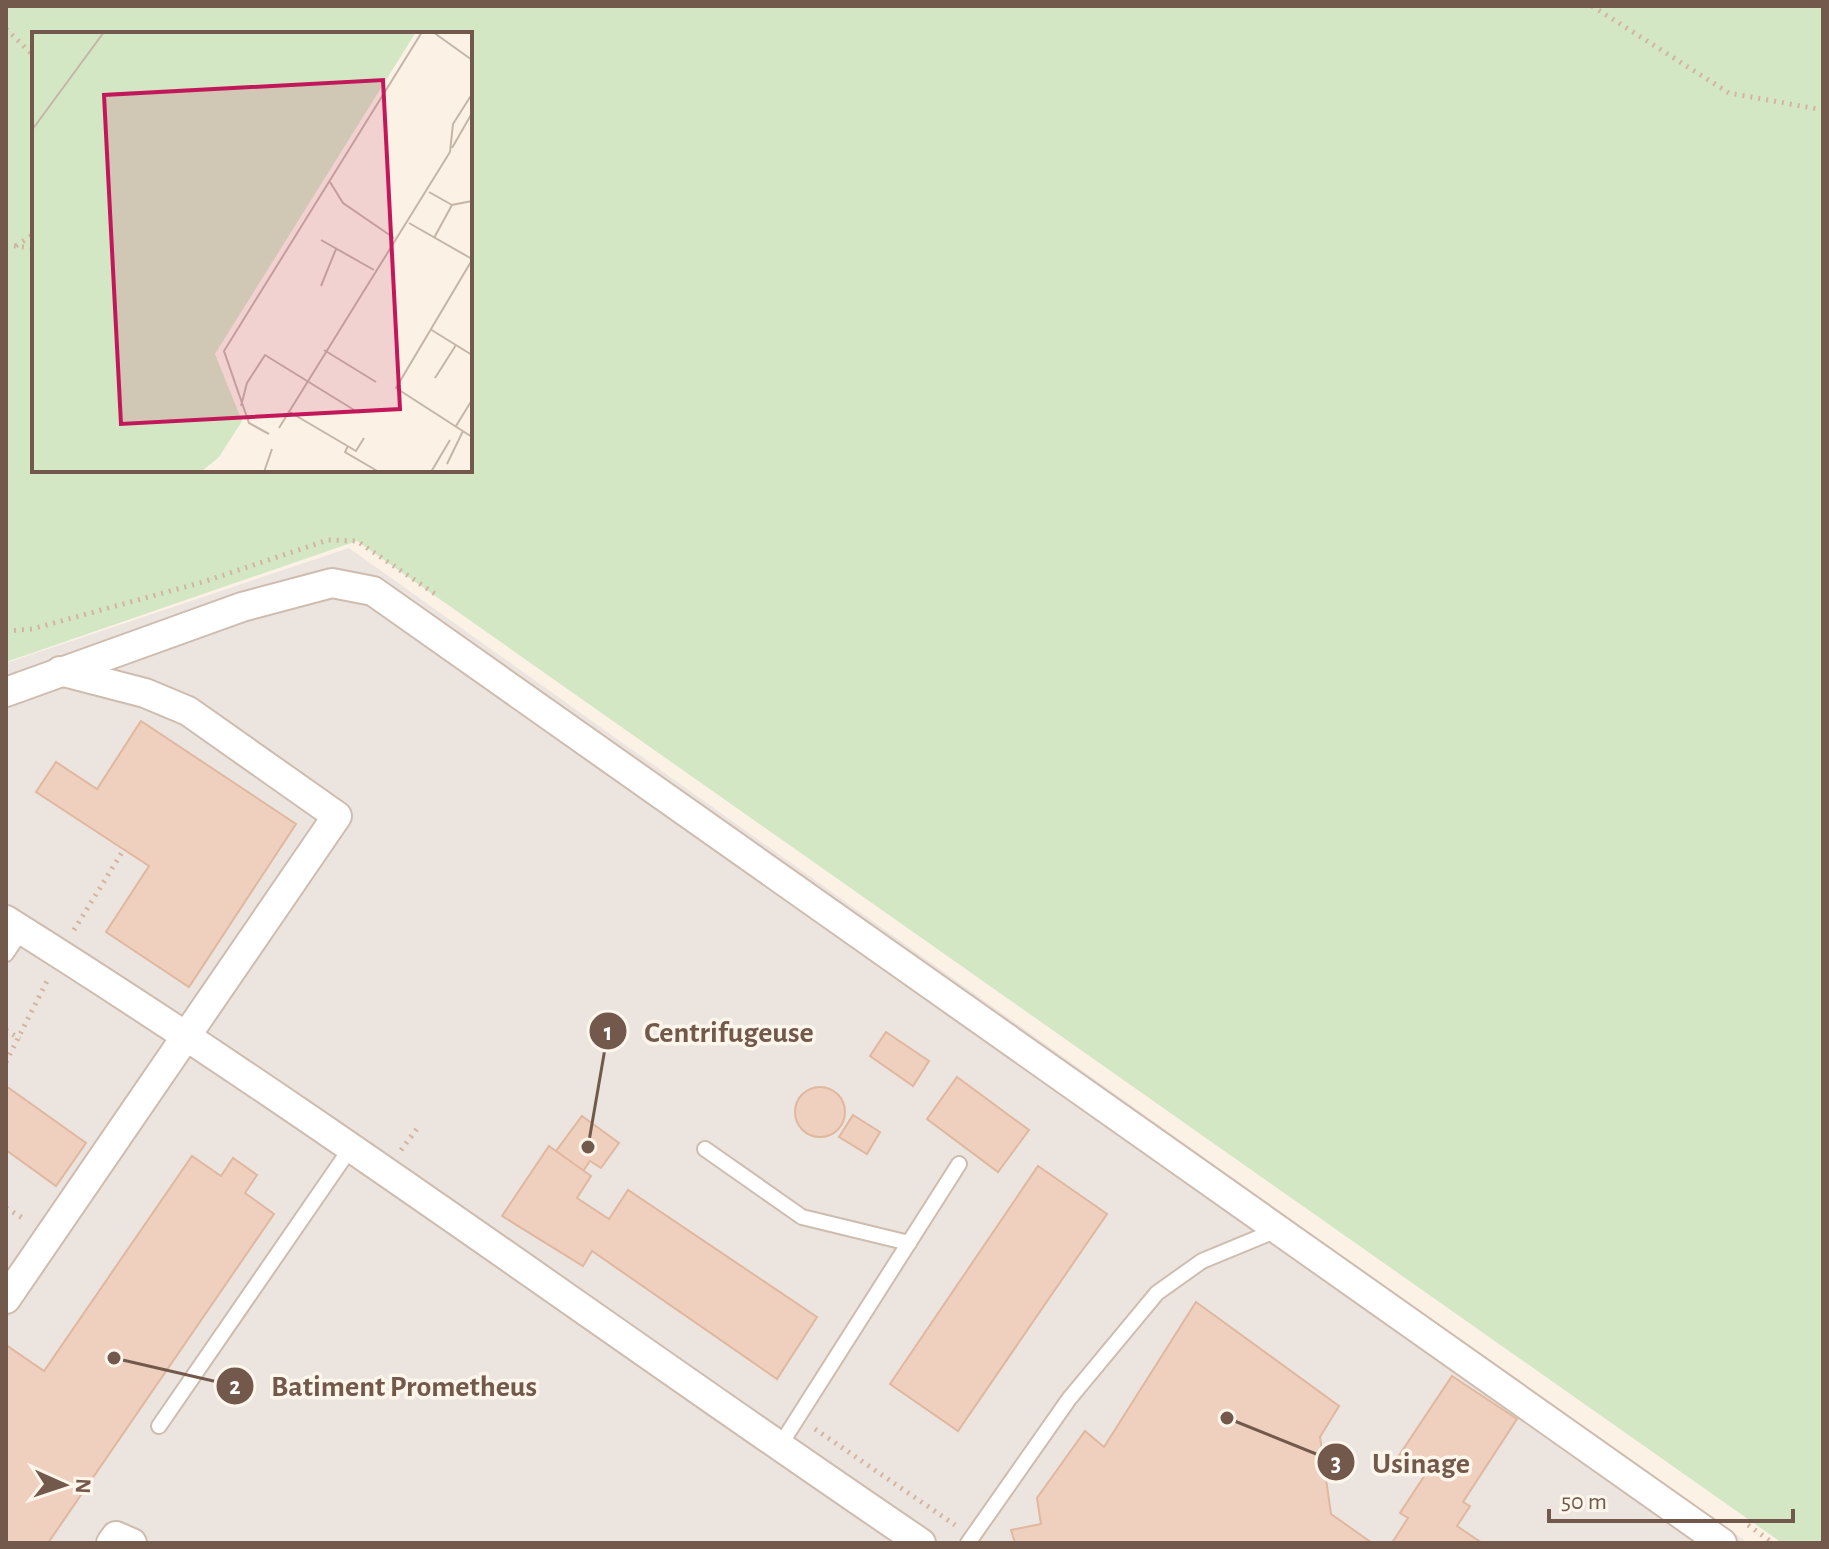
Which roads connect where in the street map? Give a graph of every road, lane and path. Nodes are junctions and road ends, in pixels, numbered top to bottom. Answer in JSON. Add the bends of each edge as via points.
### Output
{"nodes":[{"id":1,"x":1592,"y":6,"type":"edge"},
{"id":2,"x":1600,"y":8,"type":"edge"},
{"id":3,"x":6,"y":29,"type":"edge"},
{"id":4,"x":32,"y":54,"type":"edge"},
{"id":5,"x":1823,"y":110,"type":"edge"},
{"id":6,"x":32,"y":235,"type":"edge"},
{"id":7,"x":6,"y":245,"type":"edge"},
{"id":8,"x":16,"y":246,"type":"junction"},
{"id":9,"x":32,"y":248,"type":"edge"},
{"id":10,"x":60,"y":671,"type":"junction"},
{"id":11,"x":6,"y":692,"type":"edge"},
{"id":12,"x":14,"y":925,"type":"edge"},
{"id":13,"x":6,"y":954,"type":"edge"},
{"id":14,"x":6,"y":1030,"type":"edge"},
{"id":15,"x":186,"y":1037,"type":"junction"},
{"id":16,"x":6,"y":1062,"type":"edge"},
{"id":17,"x":352,"y":1146,"type":"junction"},
{"id":18,"x":705,"y":1149,"type":"dead end"},
{"id":19,"x":959,"y":1164,"type":"dead end"},
{"id":20,"x":1278,"y":1230,"type":"junction"},
{"id":21,"x":909,"y":1243,"type":"junction"},
{"id":22,"x":6,"y":1299,"type":"edge"},
{"id":23,"x":159,"y":1426,"type":"dead end"},
{"id":24,"x":779,"y":1447,"type":"junction"},
{"id":25,"x":111,"y":1543,"type":"edge"},
{"id":26,"x":132,"y":1543,"type":"edge"},
{"id":27,"x":921,"y":1543,"type":"edge"},
{"id":28,"x":968,"y":1543,"type":"edge"},
{"id":29,"x":1722,"y":1543,"type":"edge"}],
"edges":[{"from":1,"to":2,"type":"path"},
{"from":2,"to":5,"type":"path","via":[[1729,93]]},
{"from":3,"to":4,"type":"path"},
{"from":6,"to":8,"type":"path"},
{"from":7,"to":8,"type":"path"},
{"from":8,"to":9,"type":"path"},
{"from":10,"to":11,"type":"street"},
{"from":10,"to":15,"type":"street","via":[[145,693],[188,711],[337,816]]},
{"from":10,"to":20,"type":"street","via":[[242,607],[332,583],[373,591]]},
{"from":12,"to":13,"type":"lane"},
{"from":12,"to":15,"type":"street"},
{"from":14,"to":16,"type":"path","via":[[20,1039]]},
{"from":15,"to":17,"type":"street"},
{"from":15,"to":22,"type":"street"},
{"from":17,"to":23,"type":"lane"},
{"from":17,"to":24,"type":"street"},
{"from":18,"to":21,"type":"lane","via":[[802,1217]]},
{"from":19,"to":21,"type":"lane"},
{"from":20,"to":28,"type":"lane","via":[[1202,1261],[1157,1293],[1069,1399]]},
{"from":20,"to":29,"type":"street"},
{"from":21,"to":24,"type":"lane"},
{"from":24,"to":27,"type":"street"},
{"from":25,"to":26,"type":"street","via":[[116,1536]]}]}
